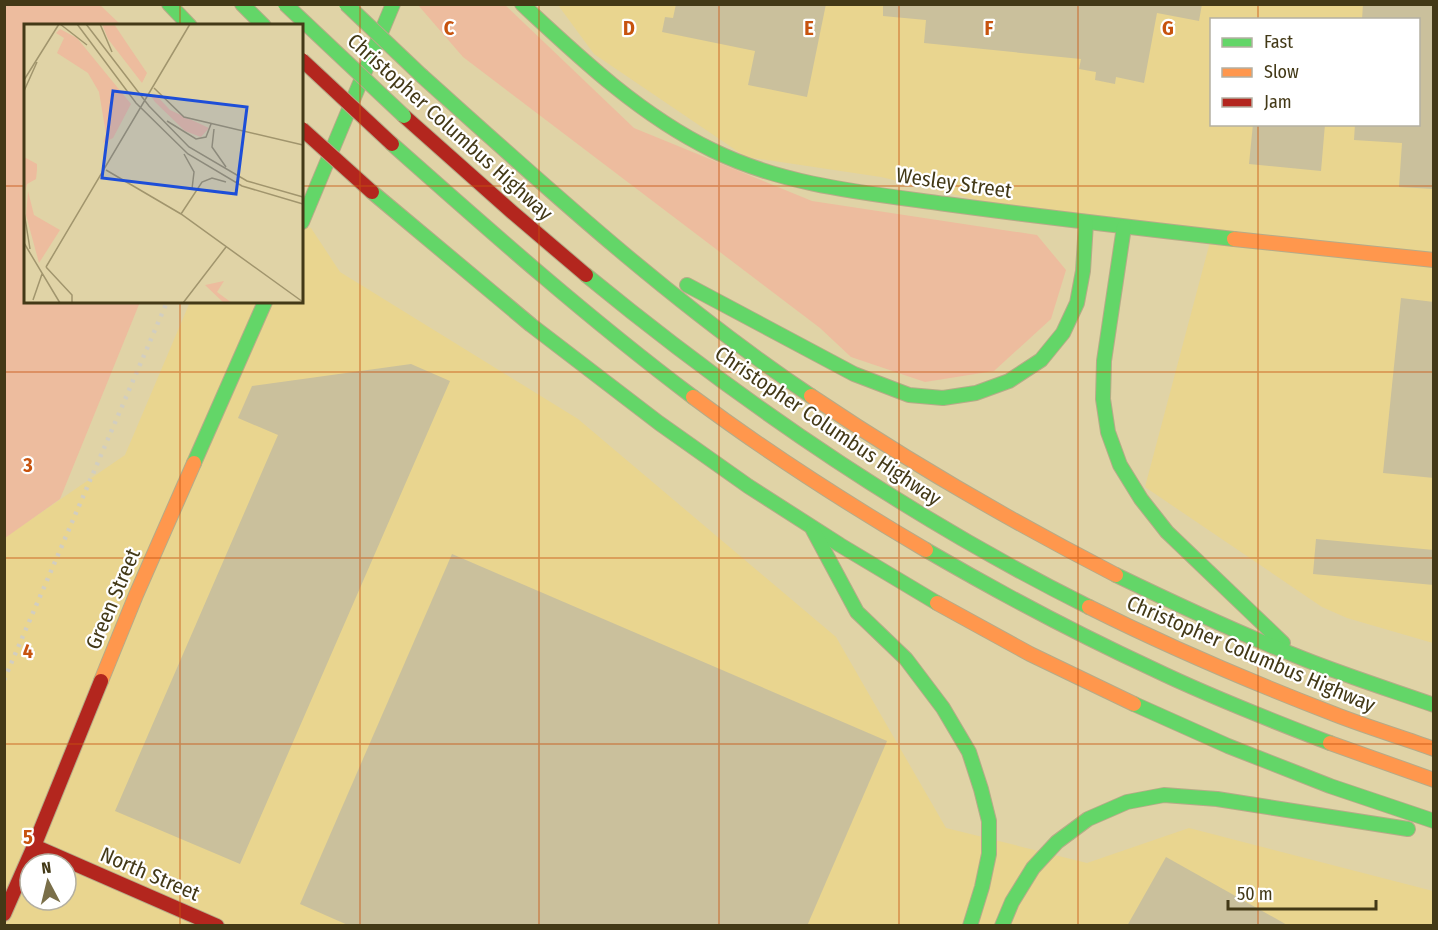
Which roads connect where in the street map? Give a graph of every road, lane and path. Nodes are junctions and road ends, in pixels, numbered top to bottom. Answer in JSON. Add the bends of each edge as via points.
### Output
{"nodes":[{"id":1,"x":169,"y":4,"type":"edge"},
{"id":2,"x":242,"y":4,"type":"edge"},
{"id":3,"x":285,"y":4,"type":"edge"},
{"id":4,"x":346,"y":4,"type":"edge"},
{"id":5,"x":393,"y":4,"type":"edge"},
{"id":6,"x":522,"y":4,"type":"edge"},
{"id":7,"x":188,"y":24,"type":"edge"},
{"id":8,"x":262,"y":24,"type":"edge"},
{"id":9,"x":303,"y":61,"type":"edge"},
{"id":10,"x":303,"y":130,"type":"edge"},
{"id":11,"x":303,"y":220,"type":"edge"},
{"id":12,"x":1086,"y":223,"type":"junction"},
{"id":13,"x":1124,"y":227,"type":"junction"},
{"id":14,"x":618,"y":249,"type":"junction"},
{"id":15,"x":1434,"y":260,"type":"edge"},
{"id":16,"x":265,"y":303,"type":"edge"},
{"id":17,"x":812,"y":528,"type":"junction"},
{"id":18,"x":1296,"y":655,"type":"junction"},
{"id":19,"x":1434,"y":705,"type":"edge"},
{"id":20,"x":1434,"y":749,"type":"edge"},
{"id":21,"x":1434,"y":780,"type":"edge"},
{"id":22,"x":1434,"y":821,"type":"edge"},
{"id":23,"x":1434,"y":833,"type":"edge"},
{"id":24,"x":34,"y":846,"type":"junction"},
{"id":25,"x":4,"y":914,"type":"edge"},
{"id":26,"x":217,"y":926,"type":"edge"},
{"id":27,"x":970,"y":926,"type":"edge"},
{"id":28,"x":1002,"y":926,"type":"edge"}],
"edges":[{"from":1,"to":7,"type":"main road"},
{"from":2,"to":8,"type":"main road"},
{"from":3,"to":20,"type":"main road","name":"Christopher Columbus Highway","bridge":true,"via":[[404,116],[642,322],[758,408],[876,488],[999,561],[1182,652]]},
{"from":4,"to":14,"type":"main road","name":"Christopher Columbus Highway","bridge":true},
{"from":5,"to":11,"type":"main road"},
{"from":6,"to":12,"type":"main road","name":"Wesley Street","via":[[646,110],[712,151],[750,167],[834,188]]},
{"from":9,"to":21,"type":"main road","bridge":true,"via":[[548,280],[719,416],[839,498],[1029,609],[1159,673],[1295,730]]},
{"from":10,"to":17,"type":"main road","bridge":true,"via":[[554,344],[660,424]]},
{"from":12,"to":13,"type":"main road","name":"Wesley Street"},
{"from":12,"to":14,"type":"main road","via":[[1077,303],[1063,333],[1041,360],[1009,381],[976,393],[943,398],[909,395],[854,374]]},
{"from":13,"to":15,"type":"main road","name":"Wesley Street"},
{"from":13,"to":18,"type":"main road","via":[[1103,389],[1108,432],[1120,465],[1167,532]]},
{"from":14,"to":18,"type":"main road","name":"Christopher Columbus Highway","via":[[789,382],[970,496],[1095,565]]},
{"from":16,"to":24,"type":"main road","name":"Green Street","via":[[136,595]]},
{"from":17,"to":22,"type":"main road","via":[[939,604],[1057,667],[1167,719],[1266,761]]},
{"from":17,"to":27,"type":"main road","via":[[857,612],[906,659],[943,708],[969,752],[988,821],[988,854]]},
{"from":18,"to":19,"type":"main road","name":"Christopher Columbus Highway"},
{"from":23,"to":28,"type":"main road","via":[[1217,799],[1164,795],[1127,802],[1088,819],[1057,842],[1033,868]]},
{"from":24,"to":25,"type":"main road","name":"Green Street"},
{"from":24,"to":26,"type":"main road","name":"North Street"}]}
